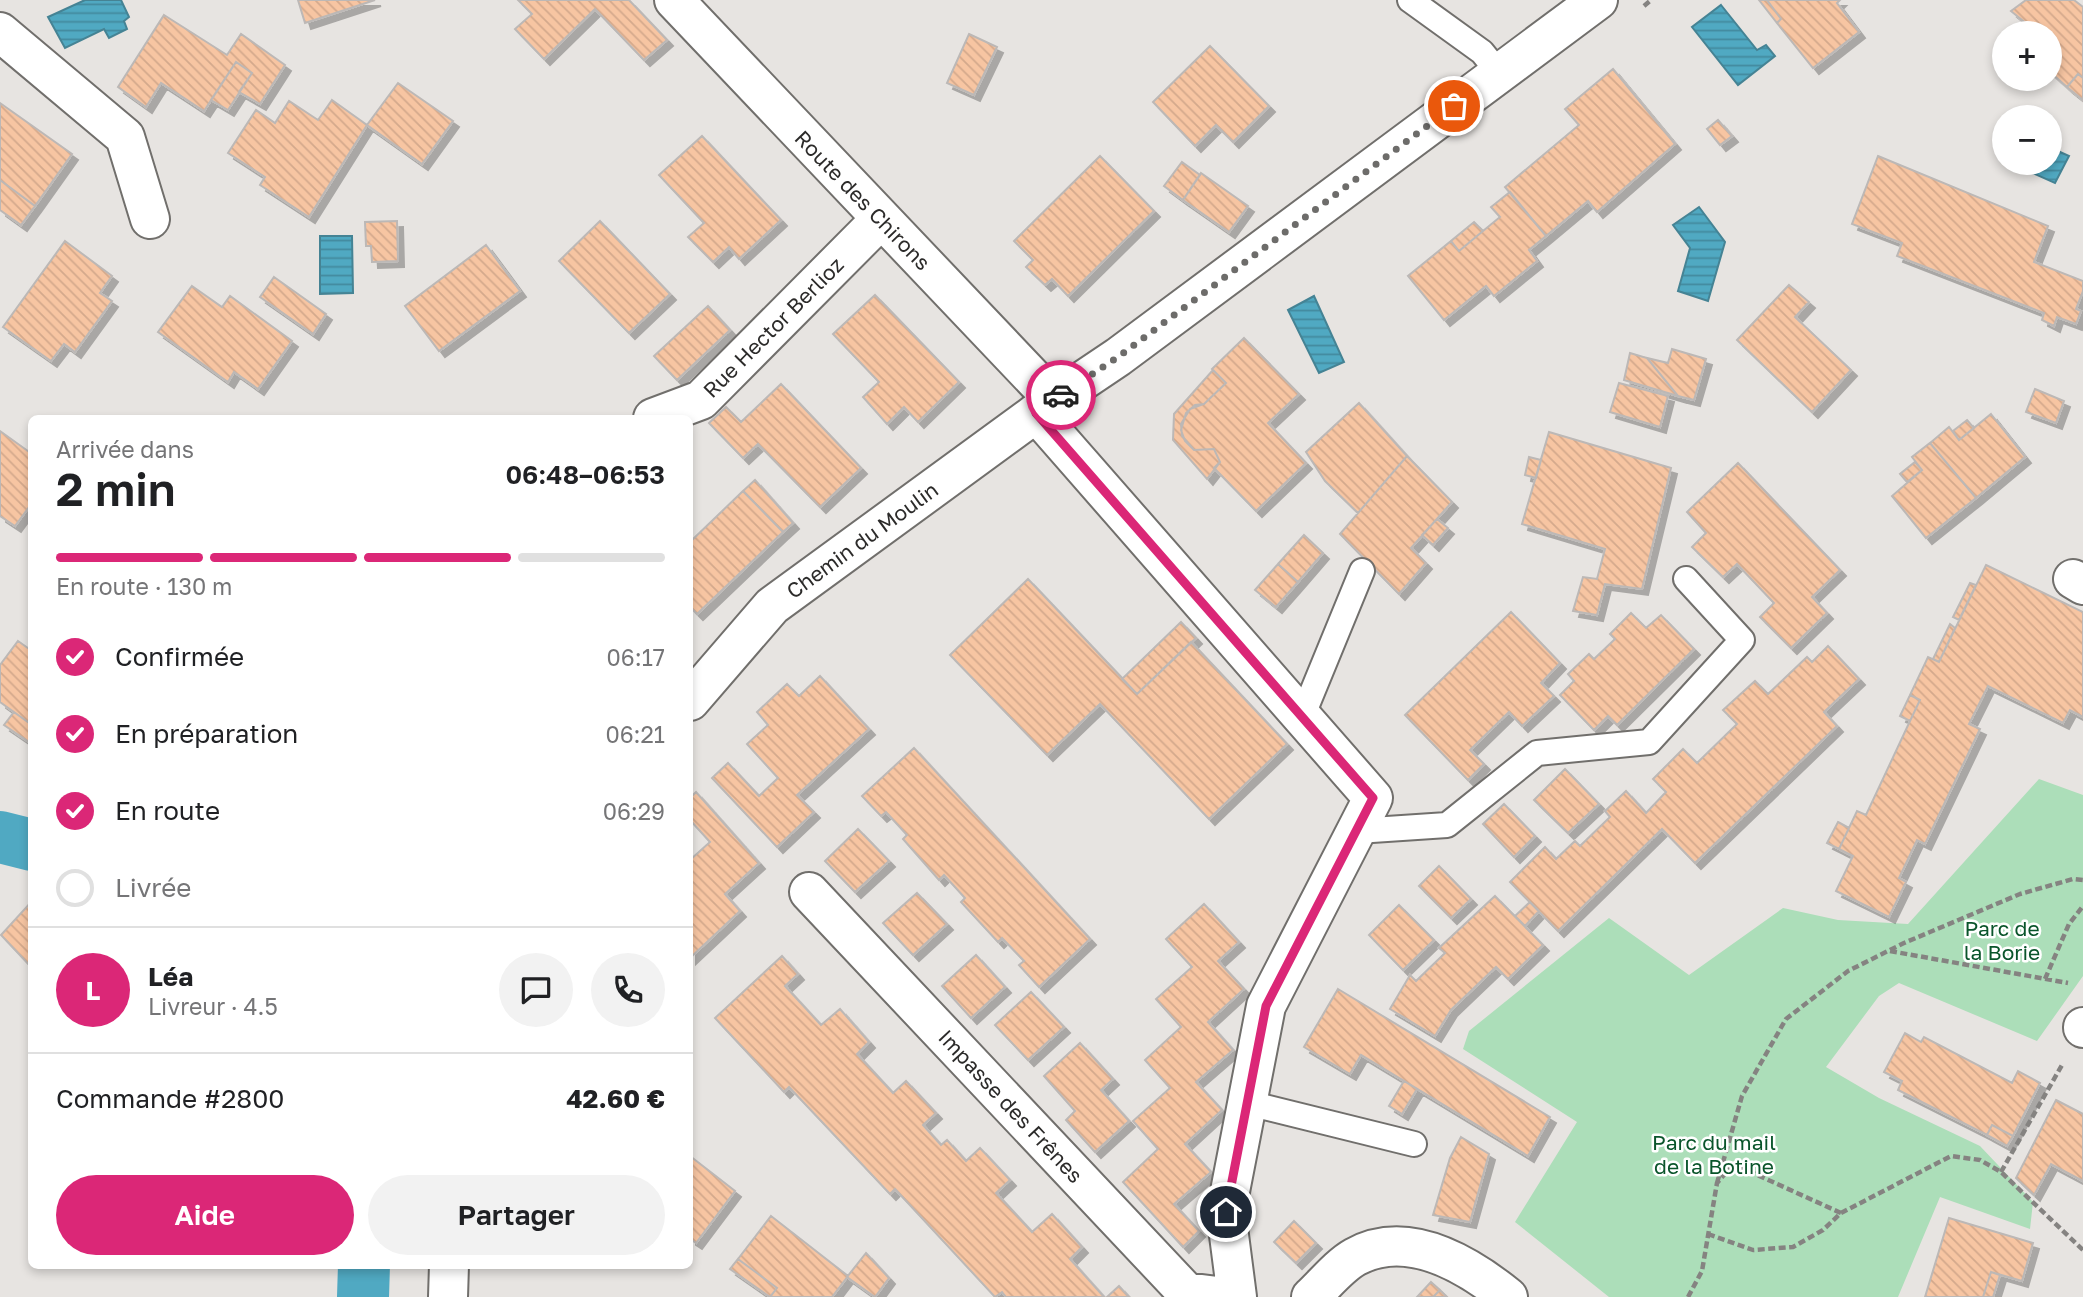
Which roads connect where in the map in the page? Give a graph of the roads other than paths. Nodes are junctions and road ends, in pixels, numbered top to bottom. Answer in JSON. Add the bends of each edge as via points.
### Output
{"nodes":[{"id":1,"x":1410,"y":0,"type":"edge"},
{"id":2,"x":1598,"y":0,"type":"edge"},
{"id":3,"x":689,"y":6,"type":"edge"},
{"id":4,"x":0,"y":32,"type":"edge"},
{"id":5,"x":1499,"y":73,"type":"junction"},
{"id":6,"x":150,"y":219,"type":"dead end"},
{"id":7,"x":881,"y":219,"type":"junction"},
{"id":8,"x":1045,"y":406,"type":"junction"},
{"id":9,"x":661,"y":415,"type":"edge"},
{"id":10,"x":1362,"y":571,"type":"dead end"},
{"id":11,"x":1686,"y":579,"type":"dead end"},
{"id":12,"x":693,"y":698,"type":"edge"},
{"id":13,"x":1302,"y":717,"type":"junction"},
{"id":14,"x":1357,"y":831,"type":"junction"},
{"id":15,"x":810,"y":892,"type":"dead end"},
{"id":16,"x":1248,"y":1103,"type":"junction"},
{"id":17,"x":1414,"y":1144,"type":"dead end"},
{"id":18,"x":449,"y":1269,"type":"edge"},
{"id":19,"x":448,"y":1297,"type":"edge"},
{"id":20,"x":1225,"y":1297,"type":"edge"},
{"id":21,"x":1237,"y":1297,"type":"edge"},
{"id":22,"x":1311,"y":1297,"type":"edge"},
{"id":23,"x":1508,"y":1297,"type":"edge"}],
"edges":[{"from":1,"to":5,"type":"lane","via":[[1482,52]]},
{"from":2,"to":5,"type":"street","name":"Chemin du Moulin"},
{"from":3,"to":7,"type":"street","name":"Route des Chirons"},
{"from":4,"to":6,"type":"street","via":[[125,137]]},
{"from":5,"to":8,"type":"street","name":"Chemin du Moulin","via":[[1118,357]]},
{"from":7,"to":8,"type":"street","name":"Route des Chirons"},
{"from":7,"to":9,"type":"street","name":"Rue Hector Berlioz","via":[[701,400]]},
{"from":8,"to":12,"type":"street","name":"Chemin du Moulin","via":[[772,606]]},
{"from":8,"to":13,"type":"street","name":"Route des Chirons"},
{"from":10,"to":13,"type":"lane"},
{"from":11,"to":14,"type":"lane","via":[[1742,640],[1649,741],[1537,753],[1447,825]]},
{"from":13,"to":14,"type":"street","name":"Route des Chirons","via":[[1373,798]]},
{"from":14,"to":16,"type":"street","via":[[1266,1006]]},
{"from":15,"to":20,"type":"street","name":"Impasse des Frênes","via":[[1186,1292]]},
{"from":16,"to":17,"type":"lane"},
{"from":16,"to":21,"type":"street","via":[[1226,1212]]},
{"from":18,"to":19,"type":"street"},
{"from":22,"to":23,"type":"street","via":[[1355,1257],[1394,1246],[1439,1253]]}]}
